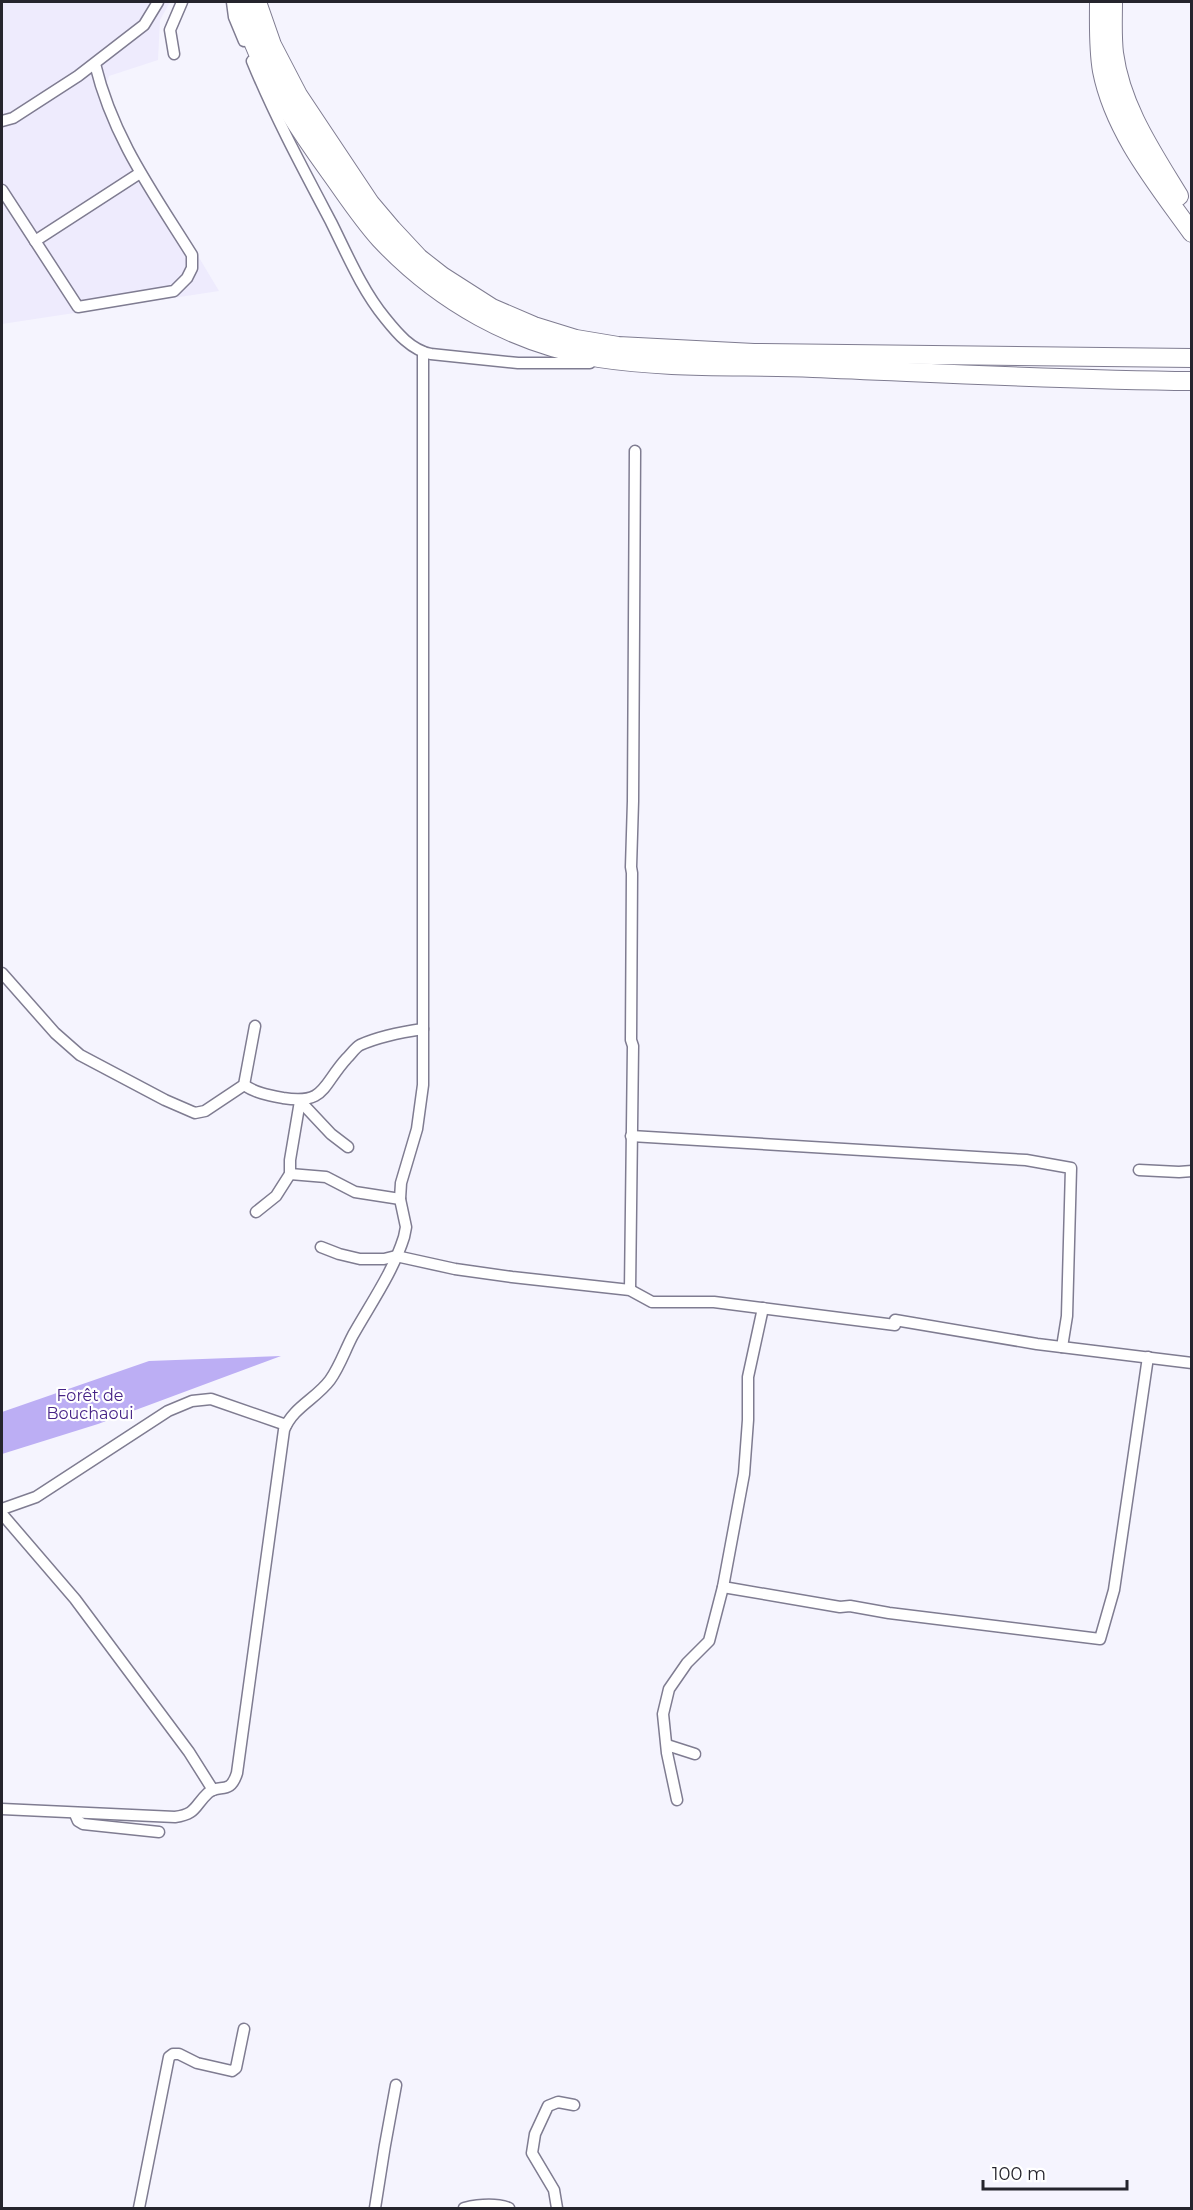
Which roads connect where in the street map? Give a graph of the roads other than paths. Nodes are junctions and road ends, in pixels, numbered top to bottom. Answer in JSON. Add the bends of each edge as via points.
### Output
{"nodes":[{"id":1,"x":158,"y":2,"type":"edge"},
{"id":2,"x":182,"y":2,"type":"edge"},
{"id":3,"x":232,"y":2,"type":"edge"},
{"id":4,"x":240,"y":2,"type":"edge"},
{"id":5,"x":257,"y":2,"type":"edge"},
{"id":6,"x":1099,"y":2,"type":"edge"},
{"id":7,"x":1113,"y":2,"type":"edge"},
{"id":8,"x":174,"y":54,"type":"dead end"},
{"id":9,"x":95,"y":64,"type":"junction"},
{"id":10,"x":2,"y":121,"type":"edge"},
{"id":11,"x":140,"y":173,"type":"junction"},
{"id":12,"x":2,"y":190,"type":"edge"},
{"id":13,"x":1191,"y":214,"type":"edge"},
{"id":14,"x":1191,"y":233,"type":"edge"},
{"id":15,"x":35,"y":241,"type":"junction"},
{"id":16,"x":423,"y":352,"type":"junction"},
{"id":17,"x":1191,"y":358,"type":"edge"},
{"id":18,"x":638,"y":363,"type":"junction"},
{"id":19,"x":1191,"y":381,"type":"edge"},
{"id":20,"x":635,"y":451,"type":"dead end"},
{"id":21,"x":2,"y":973,"type":"edge"},
{"id":22,"x":255,"y":1026,"type":"dead end"},
{"id":23,"x":423,"y":1029,"type":"junction"},
{"id":24,"x":243,"y":1085,"type":"junction"},
{"id":25,"x":300,"y":1101,"type":"junction"},
{"id":26,"x":631,"y":1136,"type":"junction"},
{"id":27,"x":348,"y":1147,"type":"dead end"},
{"id":28,"x":1139,"y":1170,"type":"dead end"},
{"id":29,"x":1191,"y":1171,"type":"edge"},
{"id":30,"x":290,"y":1174,"type":"junction"},
{"id":31,"x":400,"y":1199,"type":"junction"},
{"id":32,"x":256,"y":1212,"type":"dead end"},
{"id":33,"x":321,"y":1247,"type":"dead end"},
{"id":34,"x":396,"y":1256,"type":"junction"},
{"id":35,"x":630,"y":1290,"type":"junction"},
{"id":36,"x":763,"y":1308,"type":"junction"},
{"id":37,"x":1062,"y":1347,"type":"junction"},
{"id":38,"x":1149,"y":1357,"type":"junction"},
{"id":39,"x":1191,"y":1363,"type":"edge"},
{"id":40,"x":286,"y":1425,"type":"junction"},
{"id":41,"x":2,"y":1509,"type":"edge"},
{"id":42,"x":2,"y":1514,"type":"edge"},
{"id":43,"x":723,"y":1587,"type":"junction"},
{"id":44,"x":667,"y":1745,"type":"junction"},
{"id":45,"x":695,"y":1754,"type":"dead end"},
{"id":46,"x":213,"y":1790,"type":"junction"},
{"id":47,"x":677,"y":1800,"type":"dead end"},
{"id":48,"x":2,"y":1809,"type":"edge"},
{"id":49,"x":75,"y":1814,"type":"junction"},
{"id":50,"x":159,"y":1832,"type":"dead end"},
{"id":51,"x":244,"y":2029,"type":"dead end"},
{"id":52,"x":396,"y":2085,"type":"dead end"},
{"id":53,"x":574,"y":2104,"type":"dead end"},
{"id":54,"x":139,"y":2208,"type":"edge"},
{"id":55,"x":375,"y":2208,"type":"edge"},
{"id":56,"x":464,"y":2208,"type":"edge"},
{"id":57,"x":508,"y":2208,"type":"edge"},
{"id":58,"x":557,"y":2208,"type":"edge"}],
"edges":[{"from":1,"to":9,"type":"street","via":[[144,25]]},
{"from":2,"to":8,"type":"street","via":[[170,30]]},
{"from":3,"to":16,"type":"street","via":[[234,17],[269,103],[363,284],[384,317],[410,345]]},
{"from":4,"to":18,"type":"highway","via":[[254,44],[293,116],[378,237],[405,264],[471,313],[497,326],[560,349]]},
{"from":5,"to":17,"type":"highway","via":[[272,45],[298,95],[377,212],[419,258],[442,276],[492,308],[534,326],[576,339],[629,347],[766,353]]},
{"from":6,"to":14,"type":"highway","via":[[1099,52],[1111,102],[1144,166]]},
{"from":7,"to":13,"type":"highway","via":[[1114,53],[1126,99],[1136,125]]},
{"from":9,"to":10,"type":"street","via":[[14,118]]},
{"from":9,"to":11,"type":"street","via":[[103,98]]},
{"from":11,"to":15,"type":"street"},
{"from":11,"to":15,"type":"street","via":[[192,255],[187,278],[174,291],[78,307]]},
{"from":12,"to":15,"type":"street"},
{"from":16,"to":18,"type":"street","via":[[518,363]]},
{"from":16,"to":23,"type":"street"},
{"from":18,"to":19,"type":"highway"},
{"from":20,"to":26,"type":"street"},
{"from":21,"to":24,"type":"street","via":[[80,1055],[165,1100],[195,1113]]},
{"from":22,"to":24,"type":"street"},
{"from":23,"to":25,"type":"street","via":[[358,1046],[322,1092]]},
{"from":23,"to":31,"type":"street","via":[[421,1107]]},
{"from":24,"to":25,"type":"street","via":[[256,1093]]},
{"from":25,"to":27,"type":"street","via":[[330,1134]]},
{"from":25,"to":30,"type":"street"},
{"from":26,"to":35,"type":"street"},
{"from":26,"to":37,"type":"street","via":[[1026,1160],[1071,1168],[1067,1316]]},
{"from":28,"to":29,"type":"street"},
{"from":30,"to":31,"type":"street","via":[[326,1177],[355,1192]]},
{"from":30,"to":32,"type":"street","via":[[276,1196]]},
{"from":31,"to":34,"type":"street","via":[[406,1227]]},
{"from":33,"to":34,"type":"street","via":[[360,1259]]},
{"from":34,"to":35,"type":"street","via":[[490,1274]]},
{"from":34,"to":40,"type":"street","via":[[330,1380],[296,1410]]},
{"from":35,"to":36,"type":"street","via":[[652,1302],[714,1302]]},
{"from":36,"to":37,"type":"street"},
{"from":36,"to":43,"type":"street","via":[[748,1377],[744,1474]]},
{"from":37,"to":38,"type":"street"},
{"from":38,"to":39,"type":"street"},
{"from":38,"to":43,"type":"street","via":[[1114,1590],[1100,1639],[840,1607]]},
{"from":40,"to":41,"type":"street","via":[[211,1399],[192,1401],[168,1411],[36,1497]]},
{"from":40,"to":46,"type":"street","via":[[237,1773],[229,1786]]},
{"from":42,"to":46,"type":"street","via":[[75,1599]]},
{"from":43,"to":44,"type":"street","via":[[709,1641],[687,1662],[669,1689],[663,1714]]},
{"from":44,"to":45,"type":"street"},
{"from":44,"to":47,"type":"street"},
{"from":46,"to":49,"type":"street","via":[[193,1811],[175,1817]]},
{"from":48,"to":49,"type":"street"},
{"from":49,"to":50,"type":"street","via":[[83,1824]]},
{"from":51,"to":54,"type":"street","via":[[236,2068],[232,2071],[197,2063],[179,2054],[169,2057]]},
{"from":52,"to":55,"type":"street"},
{"from":53,"to":58,"type":"street","via":[[558,2102],[549,2106],[535,2133],[532,2153],[554,2190]]},
{"from":56,"to":57,"type":"street"}]}
